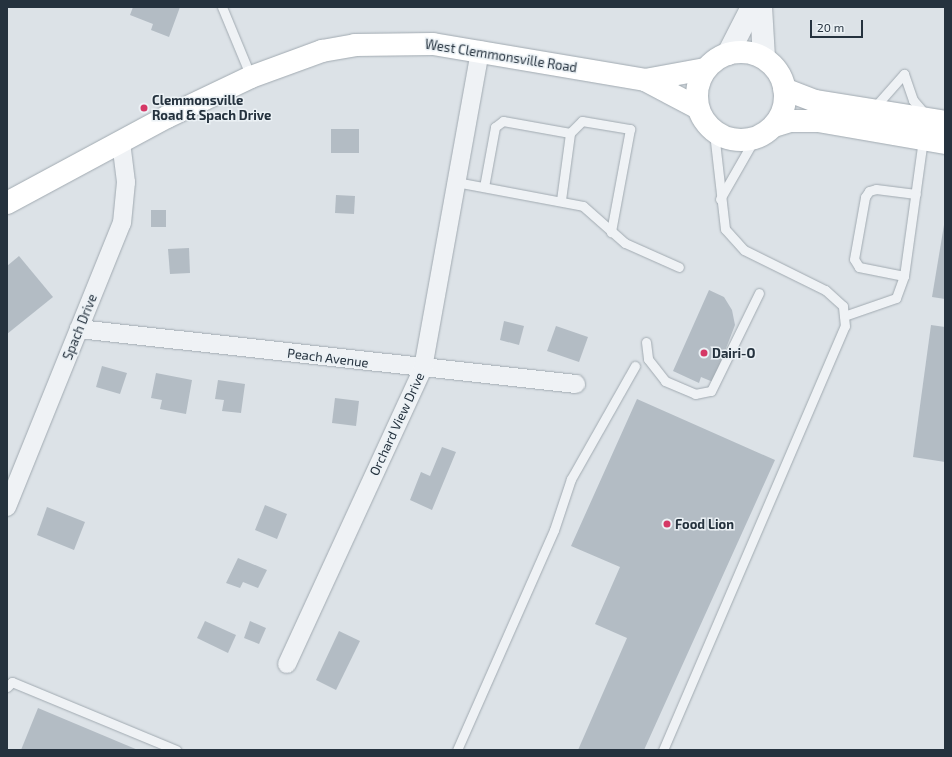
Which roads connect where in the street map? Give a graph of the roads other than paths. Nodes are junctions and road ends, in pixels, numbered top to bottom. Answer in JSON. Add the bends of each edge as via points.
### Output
{"nodes":[{"id":1,"x":222,"y":7,"type":"edge"},
{"id":2,"x":752,"y":7,"type":"edge"},
{"id":3,"x":762,"y":7,"type":"edge"},
{"id":4,"x":480,"y":50,"type":"junction"},
{"id":5,"x":728,"y":54,"type":"junction"},
{"id":6,"x":764,"y":58,"type":"junction"},
{"id":7,"x":705,"y":69,"type":"junction"},
{"id":8,"x":251,"y":77,"type":"junction"},
{"id":9,"x":645,"y":80,"type":"junction"},
{"id":10,"x":784,"y":89,"type":"junction"},
{"id":11,"x":698,"y":108,"type":"junction"},
{"id":12,"x":872,"y":110,"type":"junction"},
{"id":13,"x":774,"y":126,"type":"junction"},
{"id":14,"x":933,"y":127,"type":"edge"},
{"id":15,"x":714,"y":132,"type":"junction"},
{"id":16,"x":570,"y":133,"type":"junction"},
{"id":17,"x":755,"y":138,"type":"junction"},
{"id":18,"x":121,"y":142,"type":"junction"},
{"id":19,"x":945,"y":143,"type":"edge"},
{"id":20,"x":456,"y":182,"type":"junction"},
{"id":21,"x":484,"y":187,"type":"junction"},
{"id":22,"x":916,"y":194,"type":"junction"},
{"id":23,"x":720,"y":199,"type":"junction"},
{"id":24,"x":561,"y":200,"type":"junction"},
{"id":25,"x":7,"y":203,"type":"edge"},
{"id":26,"x":611,"y":232,"type":"junction"},
{"id":27,"x":679,"y":267,"type":"dead end"},
{"id":28,"x":904,"y":276,"type":"junction"},
{"id":29,"x":759,"y":293,"type":"dead end"},
{"id":30,"x":844,"y":316,"type":"junction"},
{"id":31,"x":79,"y":329,"type":"junction"},
{"id":32,"x":646,"y":342,"type":"dead end"},
{"id":33,"x":635,"y":366,"type":"dead end"},
{"id":34,"x":423,"y":368,"type":"junction"},
{"id":35,"x":576,"y":384,"type":"dead end"},
{"id":36,"x":7,"y":507,"type":"edge"},
{"id":37,"x":287,"y":664,"type":"dead end"},
{"id":38,"x":7,"y":687,"type":"edge"},
{"id":39,"x":176,"y":750,"type":"edge"},
{"id":40,"x":457,"y":750,"type":"edge"},
{"id":41,"x":663,"y":750,"type":"edge"}],
"edges":[{"from":1,"to":8,"type":"lane"},
{"from":2,"to":5,"type":"street"},
{"from":3,"to":6,"type":"street"},
{"from":4,"to":8,"type":"main road","name":"West Clemmonsville Road","via":[[433,44],[355,45],[322,51]]},
{"from":4,"to":9,"type":"main road","name":"West Clemmonsville Road"},
{"from":4,"to":20,"type":"street","name":"Orchard View Drive"},
{"from":5,"to":6,"type":"main road","via":[[744,52]]},
{"from":5,"to":7,"type":"main road"},
{"from":6,"to":10,"type":"main road","via":[[779,74]]},
{"from":7,"to":9,"type":"main road","name":"West Clemmonsville Road"},
{"from":7,"to":11,"type":"main road","via":[[697,89]]},
{"from":8,"to":18,"type":"main road","name":"West Clemmonsville Road"},
{"from":9,"to":11,"type":"main road","name":"West Clemmonsville Road"},
{"from":10,"to":12,"type":"main road","via":[[816,101]]},
{"from":10,"to":13,"type":"main road","via":[[784,106]]},
{"from":11,"to":15,"type":"main road"},
{"from":12,"to":14,"type":"main road"},
{"from":12,"to":14,"type":"lane","via":[[904,74],[913,100]]},
{"from":13,"to":14,"type":"main road","via":[[790,121],[818,121]]},
{"from":13,"to":17,"type":"main road"},
{"from":14,"to":19,"type":"main road"},
{"from":14,"to":22,"type":"lane"},
{"from":15,"to":17,"type":"main road","via":[[732,140]]},
{"from":15,"to":23,"type":"lane"},
{"from":16,"to":21,"type":"lane","via":[[503,121],[495,127]]},
{"from":16,"to":24,"type":"lane"},
{"from":16,"to":26,"type":"lane","via":[[582,121],[630,129]]},
{"from":17,"to":23,"type":"lane"},
{"from":18,"to":25,"type":"main road","name":"West Clemmonsville Road"},
{"from":18,"to":31,"type":"street","name":"Spach Drive","via":[[126,182],[122,223]]},
{"from":20,"to":21,"type":"lane"},
{"from":20,"to":34,"type":"street","name":"Orchard View Drive"},
{"from":21,"to":24,"type":"lane"},
{"from":22,"to":28,"type":"lane"},
{"from":22,"to":28,"type":"lane","via":[[876,189],[869,191],[865,197],[854,259],[859,267]]},
{"from":23,"to":30,"type":"lane","via":[[725,229],[744,250],[825,290],[843,306]]},
{"from":24,"to":26,"type":"lane","via":[[582,206]]},
{"from":26,"to":27,"type":"lane","via":[[625,243]]},
{"from":28,"to":30,"type":"lane","via":[[896,298]]},
{"from":29,"to":32,"type":"lane","via":[[711,391],[695,394],[665,381],[648,359]]},
{"from":30,"to":41,"type":"lane","via":[[845,326]]},
{"from":31,"to":34,"type":"street","name":"Peach Avenue"},
{"from":31,"to":36,"type":"street","name":"Spach Drive"},
{"from":33,"to":40,"type":"lane","via":[[571,479],[554,530]]},
{"from":34,"to":35,"type":"street","name":"Peach Avenue"},
{"from":34,"to":37,"type":"street","name":"Orchard View Drive"},
{"from":38,"to":39,"type":"lane","via":[[12,682]]}]}
